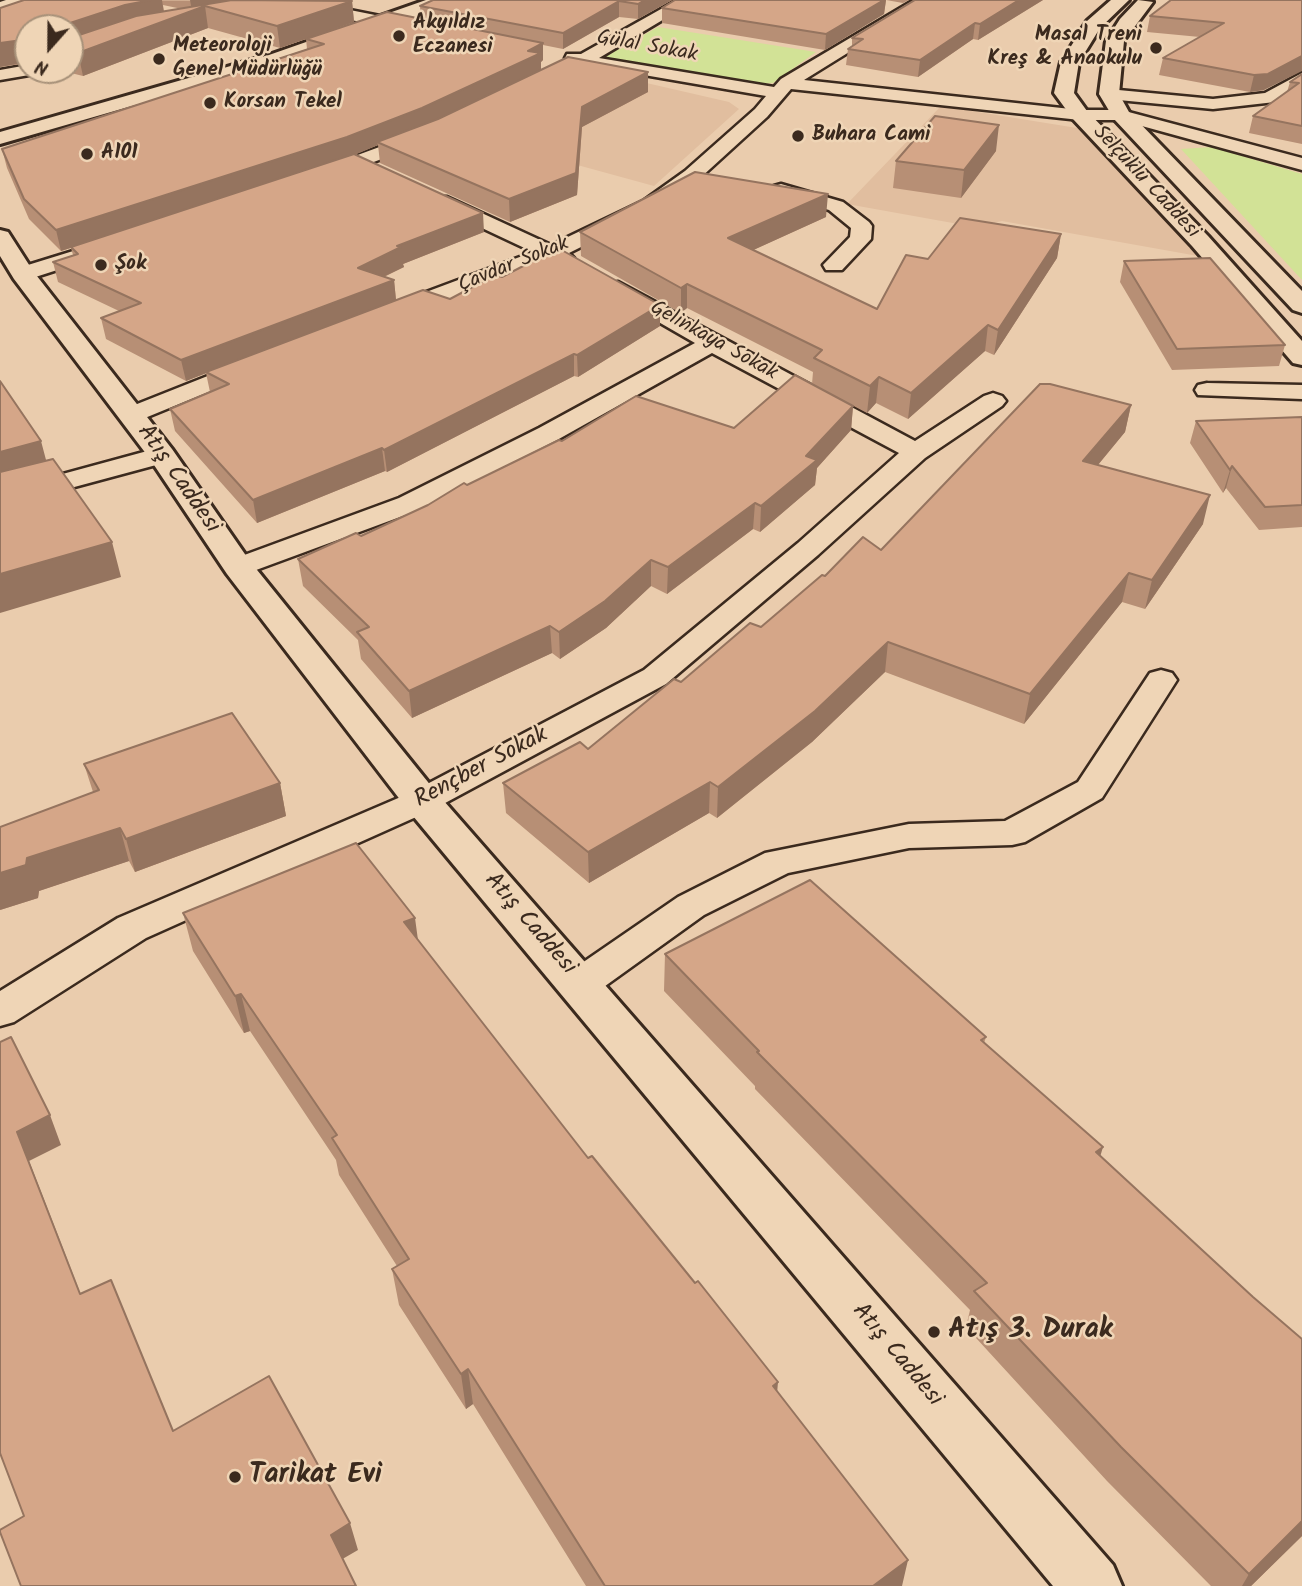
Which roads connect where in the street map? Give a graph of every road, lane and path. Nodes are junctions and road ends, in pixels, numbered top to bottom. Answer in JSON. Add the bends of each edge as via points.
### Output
{"nodes":[{"id":1,"x":404,"y":0,"type":"edge"},
{"id":2,"x":439,"y":0,"type":"edge"},
{"id":3,"x":688,"y":0,"type":"edge"},
{"id":4,"x":925,"y":0,"type":"edge"},
{"id":5,"x":1141,"y":2,"type":"edge"},
{"id":6,"x":272,"y":6,"type":"edge"},
{"id":7,"x":879,"y":6,"type":"edge"},
{"id":8,"x":905,"y":11,"type":"junction"},
{"id":9,"x":342,"y":15,"type":"edge"},
{"id":10,"x":366,"y":18,"type":"junction"},
{"id":11,"x":386,"y":22,"type":"junction"},
{"id":12,"x":438,"y":32,"type":"edge"},
{"id":13,"x":557,"y":55,"type":"edge"},
{"id":14,"x":583,"y":60,"type":"junction"},
{"id":15,"x":1302,"y":78,"type":"edge"},
{"id":16,"x":525,"y":88,"type":"edge"},
{"id":17,"x":782,"y":88,"type":"junction"},
{"id":18,"x":1064,"y":93,"type":"junction"},
{"id":19,"x":1109,"y":94,"type":"junction"},
{"id":20,"x":930,"y":99,"type":"junction"},
{"id":21,"x":1080,"y":115,"type":"junction"},
{"id":22,"x":1121,"y":115,"type":"junction"},
{"id":23,"x":444,"y":128,"type":"edge"},
{"id":24,"x":0,"y":138,"type":"edge"},
{"id":25,"x":357,"y":163,"type":"junction"},
{"id":26,"x":1302,"y":164,"type":"edge"},
{"id":27,"x":381,"y":174,"type":"edge"},
{"id":28,"x":692,"y":174,"type":"junction"},
{"id":29,"x":716,"y":178,"type":"edge"},
{"id":30,"x":305,"y":180,"type":"edge"},
{"id":31,"x":764,"y":186,"type":"edge"},
{"id":32,"x":418,"y":191,"type":"edge"},
{"id":33,"x":0,"y":237,"type":"edge"},
{"id":34,"x":113,"y":244,"type":"edge"},
{"id":35,"x":553,"y":252,"type":"junction"},
{"id":36,"x":834,"y":265,"type":"dead end"},
{"id":37,"x":23,"y":274,"type":"junction"},
{"id":38,"x":1302,"y":305,"type":"edge"},
{"id":39,"x":378,"y":318,"type":"edge"},
{"id":40,"x":712,"y":343,"type":"junction"},
{"id":41,"x":278,"y":355,"type":"edge"},
{"id":42,"x":1302,"y":357,"type":"edge"},
{"id":43,"x":1208,"y":390,"type":"dead end"},
{"id":44,"x":1302,"y":392,"type":"edge"},
{"id":45,"x":993,"y":401,"type":"dead end"},
{"id":46,"x":131,"y":415,"type":"junction"},
{"id":47,"x":916,"y":452,"type":"junction"},
{"id":48,"x":162,"y":455,"type":"junction"},
{"id":49,"x":0,"y":499,"type":"edge"},
{"id":50,"x":238,"y":567,"type":"junction"},
{"id":51,"x":1161,"y":680,"type":"dead end"},
{"id":52,"x":422,"y":801,"type":"junction"},
{"id":53,"x":580,"y":984,"type":"junction"},
{"id":54,"x":0,"y":1011,"type":"edge"},
{"id":55,"x":1092,"y":1586,"type":"edge"}],
"edges":[{"from":1,"to":10,"type":"street"},
{"from":2,"to":11,"type":"main road"},
{"from":3,"to":14,"type":"street"},
{"from":4,"to":8,"type":"street","name":"Çavdar Sokak"},
{"from":5,"to":18,"type":"main road","name":"Selçuklu Caddesi","via":[[1093,25],[1070,62]]},
{"from":5,"to":19,"type":"main road","name":"Selçuklu Caddesi","via":[[1115,41]]},
{"from":6,"to":9,"type":"street"},
{"from":6,"to":10,"type":"street"},
{"from":7,"to":8,"type":"street"},
{"from":8,"to":17,"type":"street","name":"Çavdar Sokak"},
{"from":10,"to":11,"type":"street"},
{"from":11,"to":12,"type":"street"},
{"from":11,"to":24,"type":"main road"},
{"from":13,"to":14,"type":"street","name":"Gülal Sokak"},
{"from":14,"to":16,"type":"street"},
{"from":14,"to":17,"type":"street","name":"Gülal Sokak"},
{"from":15,"to":19,"type":"street","via":[[1269,97],[1213,104]]},
{"from":17,"to":20,"type":"street","name":"Gülal Sokak"},
{"from":17,"to":28,"type":"street","name":"Çavdar Sokak","via":[[761,113]]},
{"from":18,"to":19,"type":"street"},
{"from":18,"to":20,"type":"street"},
{"from":18,"to":21,"type":"main road","name":"Selçuklu Caddesi"},
{"from":19,"to":22,"type":"main road","name":"Selçuklu Caddesi"},
{"from":20,"to":21,"type":"street"},
{"from":21,"to":22,"type":"street"},
{"from":21,"to":42,"type":"main road","name":"Selçuklu Caddesi"},
{"from":22,"to":26,"type":"street"},
{"from":22,"to":38,"type":"main road","name":"Selçuklu Caddesi"},
{"from":23,"to":25,"type":"street"},
{"from":25,"to":27,"type":"street"},
{"from":25,"to":30,"type":"street"},
{"from":28,"to":29,"type":"street"},
{"from":28,"to":35,"type":"street","name":"Çavdar Sokak","via":[[650,205]]},
{"from":31,"to":36,"type":"street","via":[[836,205],[862,226],[860,239]]},
{"from":32,"to":35,"type":"street","name":"Gelinkaya Sokak"},
{"from":33,"to":37,"type":"main road","name":"Atış Caddesi"},
{"from":34,"to":37,"type":"street"},
{"from":35,"to":39,"type":"street","name":"Çavdar Sokak"},
{"from":35,"to":40,"type":"street","name":"Gelinkaya Sokak"},
{"from":37,"to":46,"type":"main road","name":"Atış Caddesi"},
{"from":40,"to":47,"type":"street","name":"Gelinkaya Sokak"},
{"from":40,"to":50,"type":"street","via":[[409,504]]},
{"from":41,"to":46,"type":"street"},
{"from":43,"to":44,"type":"street"},
{"from":45,"to":47,"type":"street","name":"Rençber Sokak"},
{"from":46,"to":48,"type":"main road","name":"Atış Caddesi"},
{"from":47,"to":52,"type":"street","name":"Rençber Sokak","via":[[655,677]]},
{"from":48,"to":49,"type":"street"},
{"from":48,"to":50,"type":"main road","name":"Atış Caddesi"},
{"from":50,"to":52,"type":"main road","name":"Atış Caddesi"},
{"from":51,"to":53,"type":"street","via":[[1090,790],[1012,833],[909,836],[778,862],[691,906]]},
{"from":52,"to":53,"type":"main road","name":"Atış Caddesi"},
{"from":52,"to":54,"type":"street","name":"Rençber Sokak","via":[[132,928]]},
{"from":53,"to":55,"type":"main road","name":"Atış Caddesi"}]}
